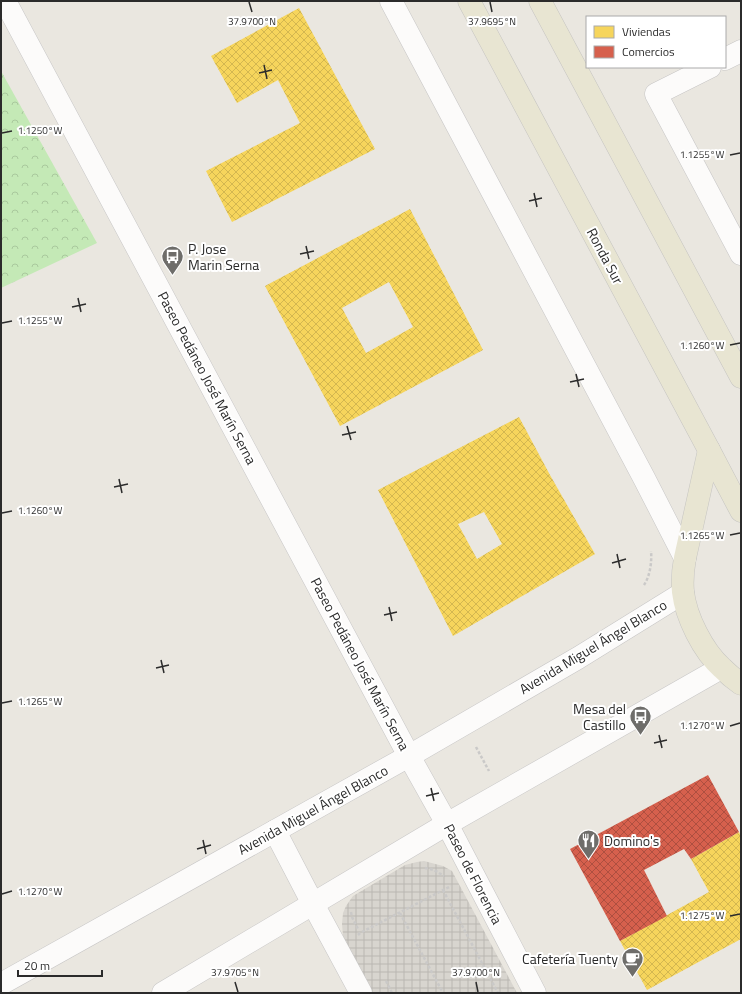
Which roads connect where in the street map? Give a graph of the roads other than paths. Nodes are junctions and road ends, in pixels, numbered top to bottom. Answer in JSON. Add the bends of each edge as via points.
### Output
{"nodes":[{"id":1,"x":5,"y":1,"type":"edge"},
{"id":2,"x":391,"y":1,"type":"edge"},
{"id":3,"x":469,"y":1,"type":"edge"},
{"id":4,"x":540,"y":1,"type":"edge"},
{"id":5,"x":741,"y":51,"type":"edge"},
{"id":6,"x":726,"y":58,"type":"edge"},
{"id":7,"x":708,"y":68,"type":"edge"},
{"id":8,"x":741,"y":254,"type":"edge"},
{"id":9,"x":741,"y":378,"type":"edge"},
{"id":10,"x":710,"y":450,"type":"junction"},
{"id":11,"x":741,"y":511,"type":"edge"},
{"id":12,"x":685,"y":558,"type":"junction"},
{"id":13,"x":683,"y":593,"type":"junction"},
{"id":14,"x":721,"y":668,"type":"junction"},
{"id":15,"x":741,"y":684,"type":"edge"},
{"id":16,"x":408,"y":756,"type":"junction"},
{"id":17,"x":447,"y":824,"type":"junction"},
{"id":18,"x":275,"y":831,"type":"junction"},
{"id":19,"x":313,"y":904,"type":"junction"},
{"id":20,"x":1,"y":984,"type":"edge"},
{"id":21,"x":163,"y":993,"type":"edge"},
{"id":22,"x":361,"y":993,"type":"edge"},
{"id":23,"x":535,"y":993,"type":"edge"}],
"edges":[{"from":1,"to":16,"type":"street","name":"Paseo Pedáneo José Marín Serna"},
{"from":2,"to":12,"type":"street"},
{"from":3,"to":10,"type":"main road","name":"Ronda Sur"},
{"from":4,"to":9,"type":"main road"},
{"from":5,"to":6,"type":"street"},
{"from":7,"to":8,"type":"street","via":[[656,94]]},
{"from":10,"to":11,"type":"main road","name":"Ronda Sur"},
{"from":10,"to":12,"type":"main road"},
{"from":12,"to":13,"type":"main road"},
{"from":13,"to":14,"type":"main road","via":[[696,632],[706,650]]},
{"from":13,"to":16,"type":"street","name":"Avenida Miguel Ángel Blanco","via":[[578,658]]},
{"from":14,"to":15,"type":"main road"},
{"from":14,"to":17,"type":"street"},
{"from":16,"to":17,"type":"street","name":"Paseo de Florencia"},
{"from":16,"to":18,"type":"street","name":"Avenida Miguel Ángel Blanco"},
{"from":17,"to":19,"type":"street"},
{"from":17,"to":23,"type":"street","name":"Paseo de Florencia"},
{"from":18,"to":19,"type":"street"},
{"from":18,"to":20,"type":"street","name":"Avenida Miguel Ángel Blanco"},
{"from":19,"to":21,"type":"street"},
{"from":19,"to":22,"type":"street"}]}
